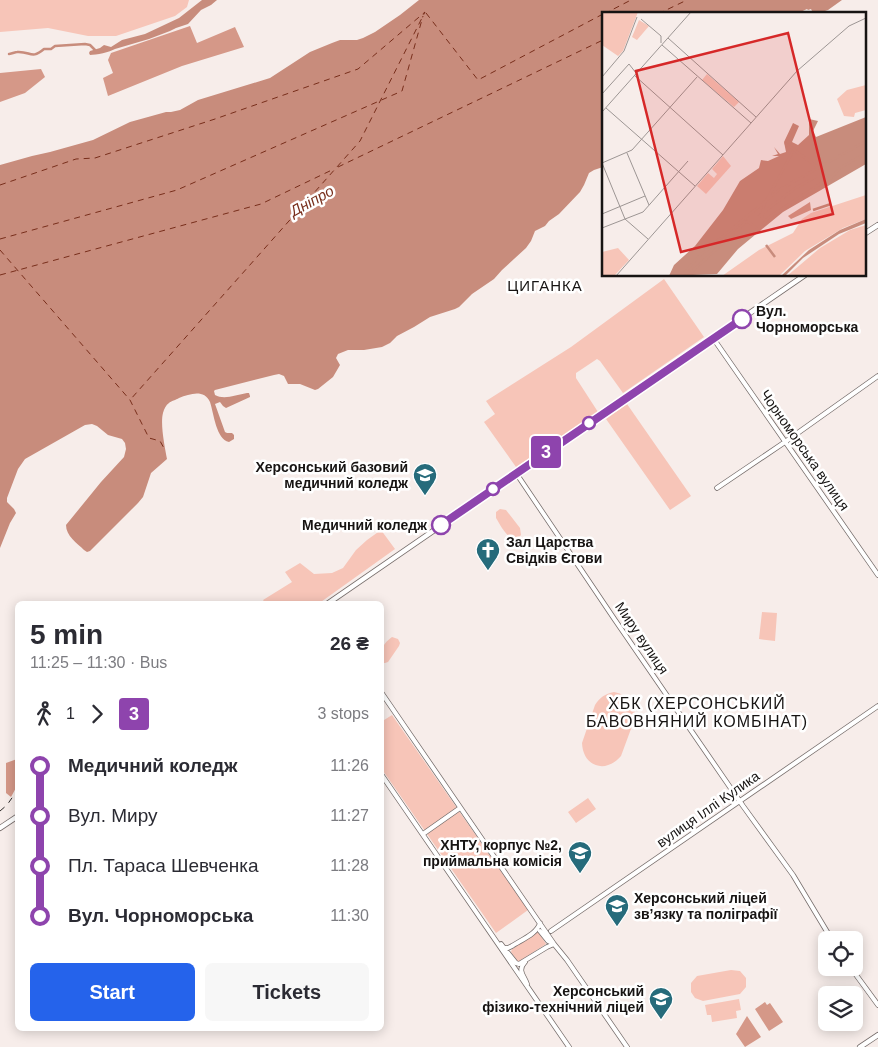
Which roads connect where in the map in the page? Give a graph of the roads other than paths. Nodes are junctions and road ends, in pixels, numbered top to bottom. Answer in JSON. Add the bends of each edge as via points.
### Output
{"nodes":[{"id":1,"x":878,"y":225,"type":"edge"},
{"id":2,"x":866,"y":233,"type":"edge"},
{"id":3,"x":804,"y":276,"type":"edge"},
{"id":4,"x":713,"y":338,"type":"junction"},
{"id":5,"x":878,"y":376,"type":"edge"},
{"id":6,"x":786,"y":442,"type":"junction"},
{"id":7,"x":516,"y":473,"type":"junction"},
{"id":8,"x":718,"y":488,"type":"dead end"},
{"id":9,"x":878,"y":575,"type":"edge"},
{"id":10,"x":331,"y":601,"type":"edge"},
{"id":11,"x":384,"y":696,"type":"edge"},
{"id":12,"x":878,"y":706,"type":"edge"},
{"id":13,"x":384,"y":778,"type":"edge"},
{"id":14,"x":740,"y":801,"type":"junction"},
{"id":15,"x":460,"y":808,"type":"junction"},
{"id":16,"x":15,"y":818,"type":"edge"},
{"id":17,"x":0,"y":828,"type":"edge"},
{"id":18,"x":422,"y":834,"type":"junction"},
{"id":19,"x":540,"y":923,"type":"junction"},
{"id":20,"x":535,"y":931,"type":"junction"},
{"id":21,"x":542,"y":931,"type":"junction"},
{"id":22,"x":551,"y":931,"type":"junction"},
{"id":23,"x":827,"y":931,"type":"edge"},
{"id":24,"x":494,"y":937,"type":"junction"},
{"id":25,"x":548,"y":939,"type":"junction"},
{"id":26,"x":554,"y":944,"type":"junction"},
{"id":27,"x":512,"y":946,"type":"junction"},
{"id":28,"x":546,"y":947,"type":"junction"},
{"id":29,"x":508,"y":955,"type":"junction"},
{"id":30,"x":525,"y":961,"type":"junction"},
{"id":31,"x":858,"y":976,"type":"edge"},
{"id":32,"x":529,"y":988,"type":"junction"},
{"id":33,"x":878,"y":1005,"type":"edge"},
{"id":34,"x":878,"y":1035,"type":"edge"},
{"id":35,"x":569,"y":1047,"type":"edge"},
{"id":36,"x":627,"y":1047,"type":"edge"},
{"id":37,"x":860,"y":1047,"type":"edge"}],
"edges":[{"from":1,"to":2,"type":"main road"},
{"from":3,"to":4,"type":"main road"},
{"from":4,"to":6,"type":"street","name":"Чорноморська вулиця"},
{"from":4,"to":7,"type":"main road"},
{"from":5,"to":6,"type":"street"},
{"from":6,"to":8,"type":"street"},
{"from":6,"to":9,"type":"street","name":"Чорноморська вулиця"},
{"from":7,"to":10,"type":"main road"},
{"from":7,"to":14,"type":"street","name":"Миру вулиця"},
{"from":11,"to":15,"type":"street"},
{"from":12,"to":14,"type":"street","name":"вулиця Іллі Кулика"},
{"from":13,"to":18,"type":"street"},
{"from":14,"to":22,"type":"street","name":"вулиця Іллі Кулика"},
{"from":14,"to":23,"type":"street","name":"Миру вулиця","via":[[793,875]]},
{"from":15,"to":18,"type":"street"},
{"from":15,"to":19,"type":"street"},
{"from":16,"to":17,"type":"main road"},
{"from":18,"to":24,"type":"street"},
{"from":19,"to":20,"type":"street"},
{"from":19,"to":21,"type":"street"},
{"from":20,"to":21,"type":"street"},
{"from":20,"to":27,"type":"street"},
{"from":21,"to":22,"type":"street"},
{"from":21,"to":25,"type":"street"},
{"from":22,"to":25,"type":"street"},
{"from":24,"to":27,"type":"street","via":[[504,948]]},
{"from":24,"to":29,"type":"street"},
{"from":25,"to":26,"type":"street"},
{"from":25,"to":28,"type":"street"},
{"from":26,"to":28,"type":"street"},
{"from":26,"to":36,"type":"street"},
{"from":27,"to":29,"type":"street"},
{"from":28,"to":30,"type":"street"},
{"from":29,"to":30,"type":"street","via":[[516,963]]},
{"from":29,"to":32,"type":"street"},
{"from":30,"to":32,"type":"street","via":[[521,972]]},
{"from":31,"to":33,"type":"street"},
{"from":32,"to":35,"type":"street"},
{"from":34,"to":37,"type":"main road"}]}
